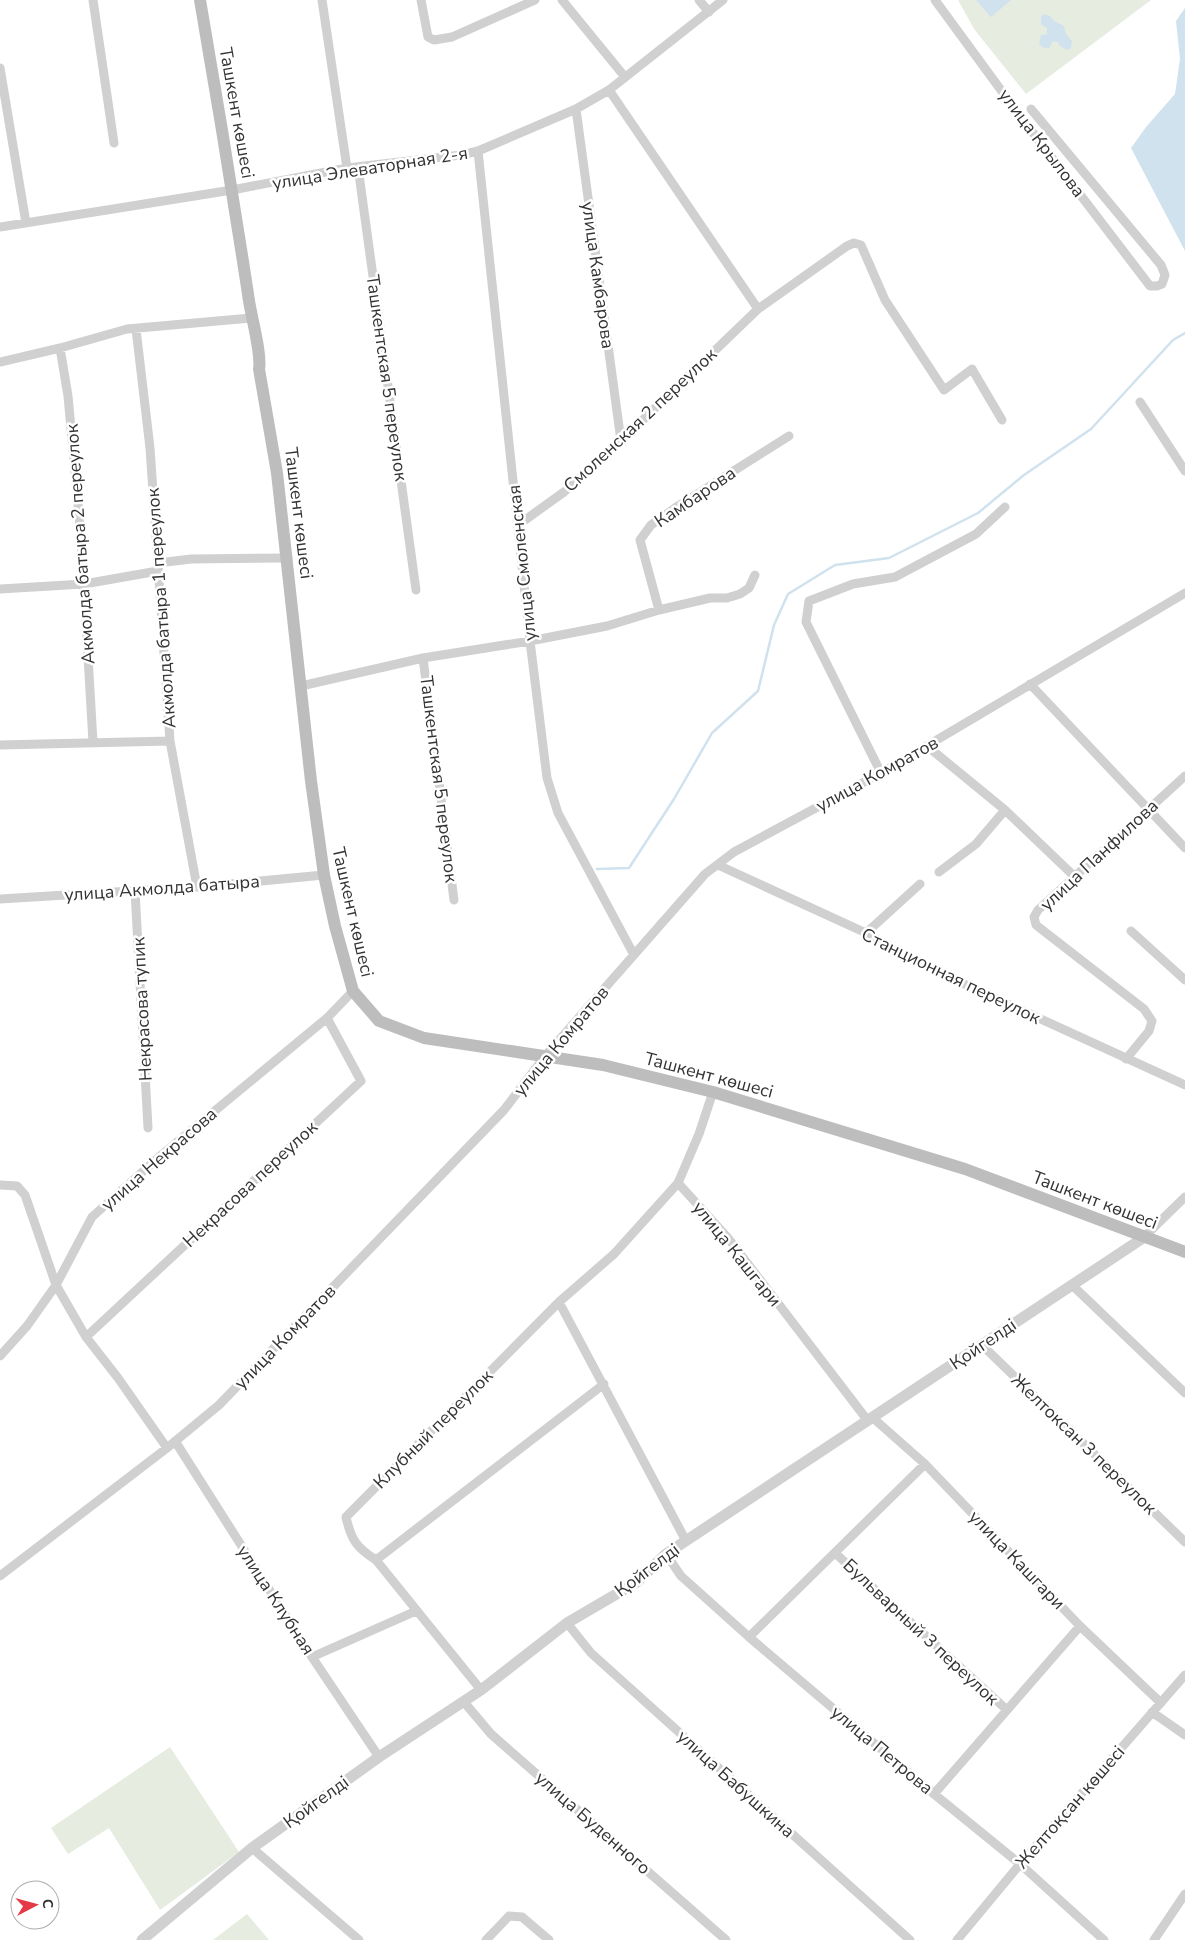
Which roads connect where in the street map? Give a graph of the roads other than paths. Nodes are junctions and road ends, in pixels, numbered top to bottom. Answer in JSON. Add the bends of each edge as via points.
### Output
{"nodes":[{"id":1,"x":93,"y":0,"type":"edge"},
{"id":2,"x":200,"y":0,"type":"edge"},
{"id":3,"x":322,"y":0,"type":"edge"},
{"id":4,"x":421,"y":0,"type":"edge"},
{"id":5,"x":535,"y":0,"type":"edge"},
{"id":6,"x":562,"y":0,"type":"edge"},
{"id":7,"x":699,"y":0,"type":"edge"},
{"id":8,"x":723,"y":0,"type":"edge"},
{"id":9,"x":935,"y":0,"type":"edge"},
{"id":10,"x":709,"y":12,"type":"junction"},
{"id":11,"x":0,"y":68,"type":"edge"},
{"id":12,"x":625,"y":77,"type":"junction"},
{"id":13,"x":609,"y":90,"type":"junction"},
{"id":14,"x":576,"y":109,"type":"junction"},
{"id":15,"x":1031,"y":109,"type":"dead end"},
{"id":16,"x":114,"y":143,"type":"dead end"},
{"id":17,"x":478,"y":151,"type":"junction"},
{"id":18,"x":358,"y":167,"type":"junction"},
{"id":19,"x":346,"y":168,"type":"junction"},
{"id":20,"x":232,"y":190,"type":"junction"},
{"id":21,"x":26,"y":223,"type":"junction"},
{"id":22,"x":0,"y":227,"type":"edge"},
{"id":23,"x":758,"y":309,"type":"junction"},
{"id":24,"x":251,"y":318,"type":"junction"},
{"id":25,"x":136,"y":329,"type":"junction"},
{"id":26,"x":60,"y":348,"type":"junction"},
{"id":27,"x":0,"y":362,"type":"edge"},
{"id":28,"x":1140,"y":402,"type":"dead end"},
{"id":29,"x":1002,"y":420,"type":"dead end"},
{"id":30,"x":789,"y":436,"type":"dead end"},
{"id":31,"x":620,"y":441,"type":"junction"},
{"id":32,"x":1185,"y":471,"type":"edge"},
{"id":33,"x":1004,"y":507,"type":"dead end"},
{"id":34,"x":518,"y":524,"type":"junction"},
{"id":35,"x":288,"y":558,"type":"junction"},
{"id":36,"x":158,"y":567,"type":"junction"},
{"id":37,"x":755,"y":575,"type":"dead end"},
{"id":38,"x":84,"y":584,"type":"junction"},
{"id":39,"x":0,"y":589,"type":"edge"},
{"id":40,"x":416,"y":590,"type":"dead end"},
{"id":41,"x":1185,"y":593,"type":"edge"},
{"id":42,"x":659,"y":610,"type":"junction"},
{"id":43,"x":530,"y":641,"type":"junction"},
{"id":44,"x":423,"y":658,"type":"junction"},
{"id":45,"x":1030,"y":684,"type":"junction"},
{"id":46,"x":301,"y":686,"type":"junction"},
{"id":47,"x":170,"y":741,"type":"junction"},
{"id":48,"x":93,"y":742,"type":"junction"},
{"id":49,"x":0,"y":745,"type":"edge"},
{"id":50,"x":927,"y":746,"type":"junction"},
{"id":51,"x":881,"y":773,"type":"junction"},
{"id":52,"x":1185,"y":776,"type":"edge"},
{"id":53,"x":1149,"y":809,"type":"junction"},
{"id":54,"x":1005,"y":810,"type":"junction"},
{"id":55,"x":1185,"y":848,"type":"edge"},
{"id":56,"x":718,"y":865,"type":"junction"},
{"id":57,"x":939,"y":872,"type":"dead end"},
{"id":58,"x":324,"y":875,"type":"junction"},
{"id":59,"x":1074,"y":876,"type":"junction"},
{"id":60,"x":920,"y":884,"type":"dead end"},
{"id":61,"x":197,"y":887,"type":"junction"},
{"id":62,"x":135,"y":891,"type":"junction"},
{"id":63,"x":0,"y":899,"type":"edge"},
{"id":64,"x":454,"y":900,"type":"dead end"},
{"id":65,"x":1131,"y":932,"type":"dead end"},
{"id":66,"x":866,"y":933,"type":"junction"},
{"id":67,"x":634,"y":955,"type":"junction"},
{"id":68,"x":1185,"y":980,"type":"edge"},
{"id":69,"x":353,"y":991,"type":"junction"},
{"id":70,"x":327,"y":1018,"type":"junction"},
{"id":71,"x":546,"y":1055,"type":"junction"},
{"id":72,"x":1126,"y":1059,"type":"junction"},
{"id":73,"x":1185,"y":1086,"type":"edge"},
{"id":74,"x":713,"y":1092,"type":"junction"},
{"id":75,"x":148,"y":1128,"type":"dead end"},
{"id":76,"x":678,"y":1183,"type":"junction"},
{"id":77,"x":0,"y":1185,"type":"edge"},
{"id":78,"x":1185,"y":1197,"type":"edge"},
{"id":79,"x":1143,"y":1238,"type":"junction"},
{"id":80,"x":1185,"y":1252,"type":"edge"},
{"id":81,"x":56,"y":1285,"type":"junction"},
{"id":82,"x":1072,"y":1285,"type":"junction"},
{"id":83,"x":559,"y":1302,"type":"junction"},
{"id":84,"x":86,"y":1337,"type":"junction"},
{"id":85,"x":982,"y":1345,"type":"junction"},
{"id":86,"x":0,"y":1356,"type":"edge"},
{"id":87,"x":604,"y":1384,"type":"junction"},
{"id":88,"x":1185,"y":1393,"type":"edge"},
{"id":89,"x":871,"y":1419,"type":"junction"},
{"id":90,"x":175,"y":1441,"type":"junction"},
{"id":91,"x":167,"y":1448,"type":"junction"},
{"id":92,"x":925,"y":1464,"type":"junction"},
{"id":93,"x":686,"y":1540,"type":"junction"},
{"id":94,"x":1185,"y":1542,"type":"edge"},
{"id":95,"x":835,"y":1553,"type":"junction"},
{"id":96,"x":666,"y":1554,"type":"junction"},
{"id":97,"x":376,"y":1560,"type":"junction"},
{"id":98,"x":0,"y":1576,"type":"edge"},
{"id":99,"x":416,"y":1611,"type":"junction"},
{"id":100,"x":567,"y":1623,"type":"junction"},
{"id":101,"x":1080,"y":1626,"type":"junction"},
{"id":102,"x":749,"y":1637,"type":"junction"},
{"id":103,"x":312,"y":1657,"type":"junction"},
{"id":104,"x":1185,"y":1675,"type":"edge"},
{"id":105,"x":481,"y":1690,"type":"junction"},
{"id":106,"x":464,"y":1702,"type":"junction"},
{"id":107,"x":1161,"y":1703,"type":"junction"},
{"id":108,"x":1007,"y":1710,"type":"junction"},
{"id":109,"x":1152,"y":1712,"type":"junction"},
{"id":110,"x":1185,"y":1735,"type":"edge"},
{"id":111,"x":379,"y":1757,"type":"junction"},
{"id":112,"x":934,"y":1794,"type":"junction"},
{"id":113,"x":252,"y":1848,"type":"junction"},
{"id":114,"x":1020,"y":1864,"type":"junction"},
{"id":115,"x":1185,"y":1894,"type":"edge"},
{"id":116,"x":142,"y":1940,"type":"edge"},
{"id":117,"x":359,"y":1940,"type":"edge"},
{"id":118,"x":486,"y":1940,"type":"edge"},
{"id":119,"x":549,"y":1940,"type":"edge"},
{"id":120,"x":726,"y":1940,"type":"edge"},
{"id":121,"x":910,"y":1940,"type":"edge"},
{"id":122,"x":957,"y":1940,"type":"edge"},
{"id":123,"x":1104,"y":1940,"type":"edge"},
{"id":124,"x":1154,"y":1940,"type":"edge"}],
"edges":[{"from":1,"to":16,"type":"street"},
{"from":2,"to":20,"type":"main road","name":"Ташкент көшесі"},
{"from":3,"to":19,"type":"street"},
{"from":4,"to":5,"type":"street","via":[[428,37],[434,40],[452,37]]},
{"from":6,"to":12,"type":"street"},
{"from":7,"to":10,"type":"street"},
{"from":8,"to":10,"type":"street","name":"улица Элеваторная 2-я"},
{"from":9,"to":15,"type":"street","name":"улица Крылова","via":[[1150,286],[1162,284],[1165,276],[1160,266]]},
{"from":10,"to":12,"type":"street","name":"улица Элеваторная 2-я"},
{"from":11,"to":21,"type":"street"},
{"from":12,"to":13,"type":"street","name":"улица Элеваторная 2-я"},
{"from":13,"to":14,"type":"street","name":"улица Элеваторная 2-я"},
{"from":13,"to":23,"type":"street"},
{"from":14,"to":17,"type":"street","name":"улица Элеваторная 2-я"},
{"from":14,"to":31,"type":"street","name":"улица Камбарова"},
{"from":17,"to":18,"type":"street","name":"улица Элеваторная 2-я"},
{"from":17,"to":34,"type":"street","name":"улица Смоленская"},
{"from":18,"to":19,"type":"street","name":"улица Элеваторная 2-я"},
{"from":18,"to":40,"type":"street","name":"Ташкентская 5 переулок"},
{"from":19,"to":20,"type":"street","name":"улица Элеваторная 2-я"},
{"from":20,"to":21,"type":"street","name":"улица Элеваторная 2-я"},
{"from":20,"to":24,"type":"main road","name":"Ташкент көшесі"},
{"from":21,"to":22,"type":"street","name":"улица Элеваторная 2-я"},
{"from":23,"to":29,"type":"street","name":"Смоленская 2 переулок","via":[[847,246],[861,245],[885,300],[944,390],[972,369]]},
{"from":23,"to":31,"type":"street","name":"Смоленская 2 переулок"},
{"from":24,"to":25,"type":"street"},
{"from":24,"to":35,"type":"main road","name":"Ташкент көшесі"},
{"from":25,"to":26,"type":"street"},
{"from":25,"to":36,"type":"street","name":"Акмолда батыра 1 переулок","via":[[150,448]]},
{"from":26,"to":27,"type":"street"},
{"from":26,"to":38,"type":"street","name":"Акмолда батыра 2 переулок","via":[[68,396]]},
{"from":28,"to":32,"type":"street"},
{"from":30,"to":42,"type":"street","name":"Камбарова","via":[[651,525],[640,540]]},
{"from":31,"to":34,"type":"street","name":"Смоленская 2 переулок","via":[[564,492]]},
{"from":33,"to":51,"type":"street","via":[[976,534],[895,577],[853,584],[809,601],[806,622]]},
{"from":34,"to":43,"type":"street","name":"улица Смоленская"},
{"from":35,"to":36,"type":"street","via":[[191,559]]},
{"from":35,"to":46,"type":"main road","name":"Ташкент көшесі"},
{"from":36,"to":38,"type":"street"},
{"from":36,"to":47,"type":"street","name":"Акмолда батыра 1 переулок"},
{"from":37,"to":42,"type":"street","via":[[749,588],[740,594]]},
{"from":38,"to":39,"type":"street"},
{"from":38,"to":48,"type":"street","name":"Акмолда батыра 2 переулок"},
{"from":41,"to":45,"type":"street","name":"улица Комратов"},
{"from":42,"to":43,"type":"street","via":[[607,626]]},
{"from":43,"to":44,"type":"street"},
{"from":43,"to":67,"type":"street","name":"улица Смоленская","via":[[547,778],[552,795],[558,813]]},
{"from":44,"to":46,"type":"street"},
{"from":44,"to":64,"type":"street","name":"Ташкентская 5 переулок"},
{"from":45,"to":50,"type":"street","name":"улица Комратов"},
{"from":45,"to":53,"type":"street"},
{"from":46,"to":58,"type":"main road","name":"Ташкент көшесі"},
{"from":47,"to":48,"type":"street"},
{"from":47,"to":61,"type":"street","name":"Акмолда батыра 1 переулок"},
{"from":48,"to":49,"type":"street"},
{"from":50,"to":51,"type":"street","name":"улица Комратов"},
{"from":50,"to":54,"type":"street"},
{"from":51,"to":56,"type":"street","name":"улица Комратов","via":[[734,852]]},
{"from":52,"to":53,"type":"street","name":"улица Панфилова"},
{"from":53,"to":55,"type":"street"},
{"from":53,"to":59,"type":"street","name":"улица Панфилова"},
{"from":54,"to":57,"type":"street","via":[[976,844]]},
{"from":54,"to":59,"type":"street"},
{"from":56,"to":66,"type":"street","name":"Станционная переулок"},
{"from":56,"to":67,"type":"street","name":"улица Комратов","via":[[705,874]]},
{"from":58,"to":61,"type":"street","name":"улица Акмолда батыра"},
{"from":58,"to":69,"type":"main road","name":"Ташкент көшесі"},
{"from":59,"to":72,"type":"street","name":"улица Панфилова","via":[[1038,910],[1034,917],[1036,925],[1144,1008],[1152,1021],[1149,1031]]},
{"from":60,"to":66,"type":"street"},
{"from":61,"to":62,"type":"street","name":"улица Акмолда батыра"},
{"from":62,"to":63,"type":"street","name":"улица Акмолда батыра"},
{"from":62,"to":75,"type":"street","name":"Некрасова тупик"},
{"from":65,"to":68,"type":"street"},
{"from":66,"to":72,"type":"street","name":"Станционная переулок","via":[[914,961]]},
{"from":67,"to":71,"type":"street","name":"улица Комратов"},
{"from":69,"to":70,"type":"street","name":"улица Некрасова"},
{"from":69,"to":71,"type":"main road","name":"Ташкент көшесі","via":[[380,1021],[424,1038]]},
{"from":70,"to":81,"type":"street","name":"улица Некрасова","via":[[92,1217]]},
{"from":70,"to":84,"type":"street","name":"Некрасова переулок","via":[[361,1082]]},
{"from":71,"to":74,"type":"main road","name":"Ташкент көшесі","via":[[603,1065]]},
{"from":71,"to":90,"type":"street","name":"улица Комратов","via":[[504,1110],[219,1405]]},
{"from":72,"to":73,"type":"street","name":"Станционная переулок"},
{"from":74,"to":76,"type":"street","name":"Клубный переулок"},
{"from":74,"to":79,"type":"main road","name":"Ташкент көшесі","via":[[965,1169]]},
{"from":76,"to":83,"type":"street","name":"Клубный переулок","via":[[614,1254]]},
{"from":76,"to":89,"type":"street","name":"улица Кашгари","via":[[728,1238]]},
{"from":77,"to":81,"type":"street","via":[[17,1186],[25,1195]]},
{"from":78,"to":79,"type":"street"},
{"from":79,"to":80,"type":"main road","name":"Ташкент көшесі"},
{"from":79,"to":82,"type":"street","name":"Қойгелді"},
{"from":81,"to":84,"type":"street"},
{"from":81,"to":86,"type":"street","name":"улица Некрасова","via":[[27,1326]]},
{"from":82,"to":85,"type":"street","name":"Қойгелді"},
{"from":82,"to":88,"type":"street"},
{"from":83,"to":87,"type":"street"},
{"from":83,"to":97,"type":"street","name":"Клубный переулок","via":[[346,1517],[349,1532],[360,1550]]},
{"from":84,"to":91,"type":"street"},
{"from":85,"to":89,"type":"street","name":"Қойгелді"},
{"from":85,"to":94,"type":"street","name":"Желтоксан 3 переулок"},
{"from":87,"to":93,"type":"street"},
{"from":87,"to":97,"type":"street"},
{"from":89,"to":92,"type":"street","name":"улица Кашгари"},
{"from":89,"to":93,"type":"street","name":"Қойгелді"},
{"from":90,"to":91,"type":"street","name":"улица Комратов"},
{"from":90,"to":103,"type":"street","name":"улица Клубная"},
{"from":91,"to":98,"type":"street","name":"улица Комратов"},
{"from":92,"to":95,"type":"street"},
{"from":92,"to":101,"type":"street","name":"улица Кашгари"},
{"from":93,"to":96,"type":"street","name":"Қойгелді"},
{"from":95,"to":102,"type":"street"},
{"from":95,"to":108,"type":"street","name":"Бульварный 3 переулок"},
{"from":96,"to":100,"type":"street","name":"Қойгелді","via":[[637,1582]]},
{"from":96,"to":102,"type":"street","name":"улица Петрова","via":[[681,1576]]},
{"from":97,"to":99,"type":"street","name":"Клубный переулок"},
{"from":99,"to":103,"type":"street"},
{"from":99,"to":105,"type":"street","name":"Клубный переулок"},
{"from":100,"to":105,"type":"street","name":"Қойгелді"},
{"from":100,"to":121,"type":"street","name":"улица Бабушкина","via":[[590,1653]]},
{"from":101,"to":107,"type":"street","name":"улица Кашгари"},
{"from":101,"to":108,"type":"street"},
{"from":102,"to":112,"type":"street","name":"улица Петрова"},
{"from":103,"to":111,"type":"street","name":"улица Клубная"},
{"from":104,"to":107,"type":"street","name":"Желтоқсан көшесі"},
{"from":105,"to":106,"type":"street","name":"Қойгелді"},
{"from":106,"to":111,"type":"street","name":"Қойгелді"},
{"from":106,"to":120,"type":"street","name":"улица Буденного","via":[[491,1734]]},
{"from":107,"to":109,"type":"street","name":"Желтоқсан көшесі"},
{"from":108,"to":112,"type":"street"},
{"from":109,"to":110,"type":"street"},
{"from":109,"to":114,"type":"street","name":"Желтоқсан көшесі"},
{"from":111,"to":113,"type":"street","name":"Қойгелді"},
{"from":112,"to":114,"type":"street","name":"улица Петрова"},
{"from":113,"to":116,"type":"street","name":"Қойгелді"},
{"from":113,"to":117,"type":"street"},
{"from":114,"to":122,"type":"street","name":"Желтоқсан көшесі"},
{"from":114,"to":123,"type":"street","name":"улица Петрова"},
{"from":115,"to":124,"type":"street"},
{"from":118,"to":119,"type":"street","via":[[509,1916],[522,1917]]}]}
